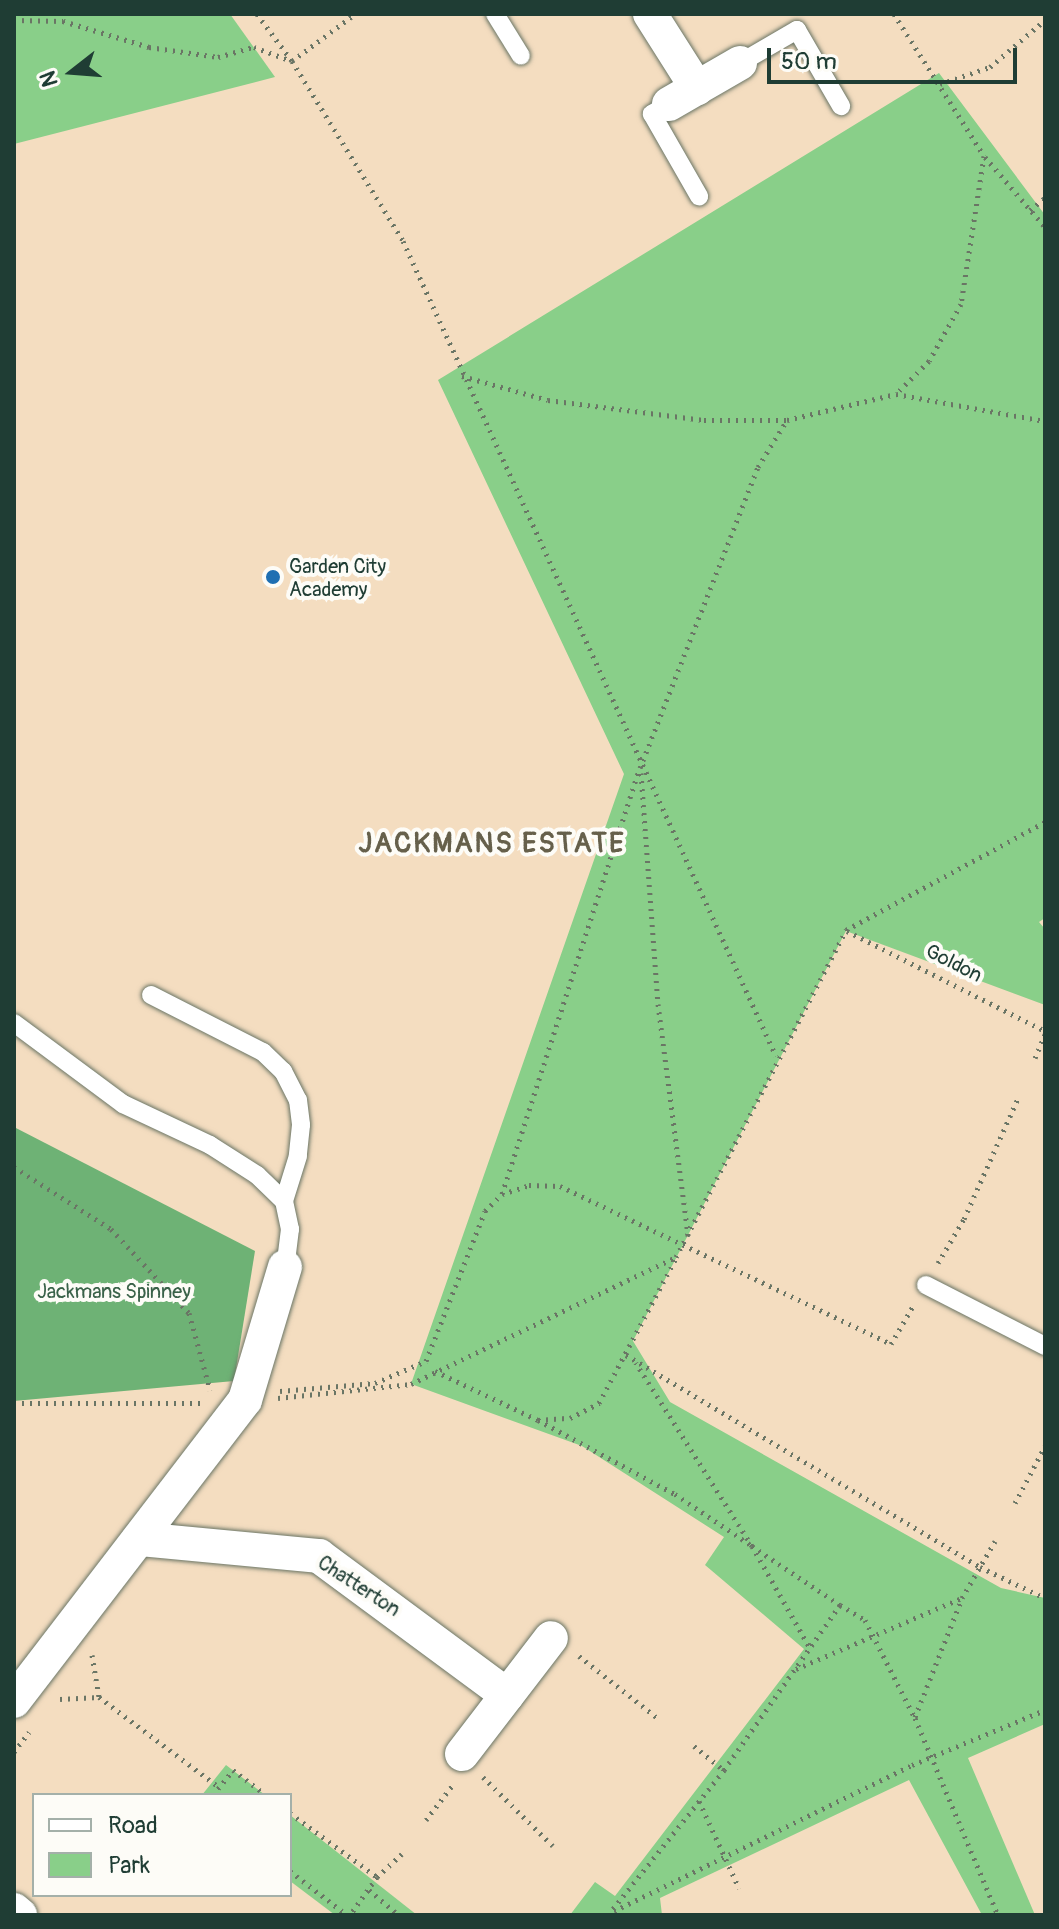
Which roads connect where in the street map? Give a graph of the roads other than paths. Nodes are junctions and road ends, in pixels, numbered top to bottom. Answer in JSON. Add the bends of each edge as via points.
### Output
{"nodes":[{"id":1,"x":495,"y":14,"type":"edge"},
{"id":2,"x":650,"y":14,"type":"edge"},
{"id":3,"x":521,"y":56,"type":"dead end"},
{"id":4,"x":740,"y":63,"type":"joint"},
{"id":5,"x":683,"y":96,"type":"junction"},
{"id":6,"x":841,"y":106,"type":"dead end"},
{"id":7,"x":699,"y":196,"type":"dead end"},
{"id":8,"x":151,"y":995,"type":"dead end"},
{"id":9,"x":14,"y":1023,"type":"edge"},
{"id":10,"x":284,"y":1201,"type":"junction"},
{"id":11,"x":285,"y":1267,"type":"joint"},
{"id":12,"x":926,"y":1285,"type":"road end"},
{"id":13,"x":1045,"y":1346,"type":"edge"},
{"id":14,"x":139,"y":1539,"type":"junction"},
{"id":15,"x":551,"y":1638,"type":"road end"},
{"id":16,"x":507,"y":1695,"type":"junction"},
{"id":17,"x":14,"y":1701,"type":"edge"},
{"id":18,"x":467,"y":1767,"type":"road end"},
{"id":19,"x":14,"y":1910,"type":"edge"},
{"id":20,"x":20,"y":1915,"type":"edge"}],
"edges":[{"from":1,"to":3,"type":"lane"},
{"from":2,"to":5,"type":"street"},
{"from":4,"to":5,"type":"street"},
{"from":4,"to":6,"type":"lane","via":[[797,30]]},
{"from":5,"to":7,"type":"lane","via":[[652,114]]},
{"from":8,"to":10,"type":"lane","via":[[263,1052],[283,1071],[298,1100],[301,1125]]},
{"from":9,"to":10,"type":"lane","via":[[123,1104],[210,1145],[257,1175]]},
{"from":10,"to":11,"type":"lane","via":[[290,1229]]},
{"from":11,"to":14,"type":"street","via":[[246,1396]]},
{"from":12,"to":13,"type":"lane"},
{"from":14,"to":16,"type":"street","name":"Chatterton","via":[[319,1556]]},
{"from":14,"to":17,"type":"street"},
{"from":15,"to":16,"type":"street"},
{"from":16,"to":18,"type":"street"},
{"from":19,"to":20,"type":"street"}]}
